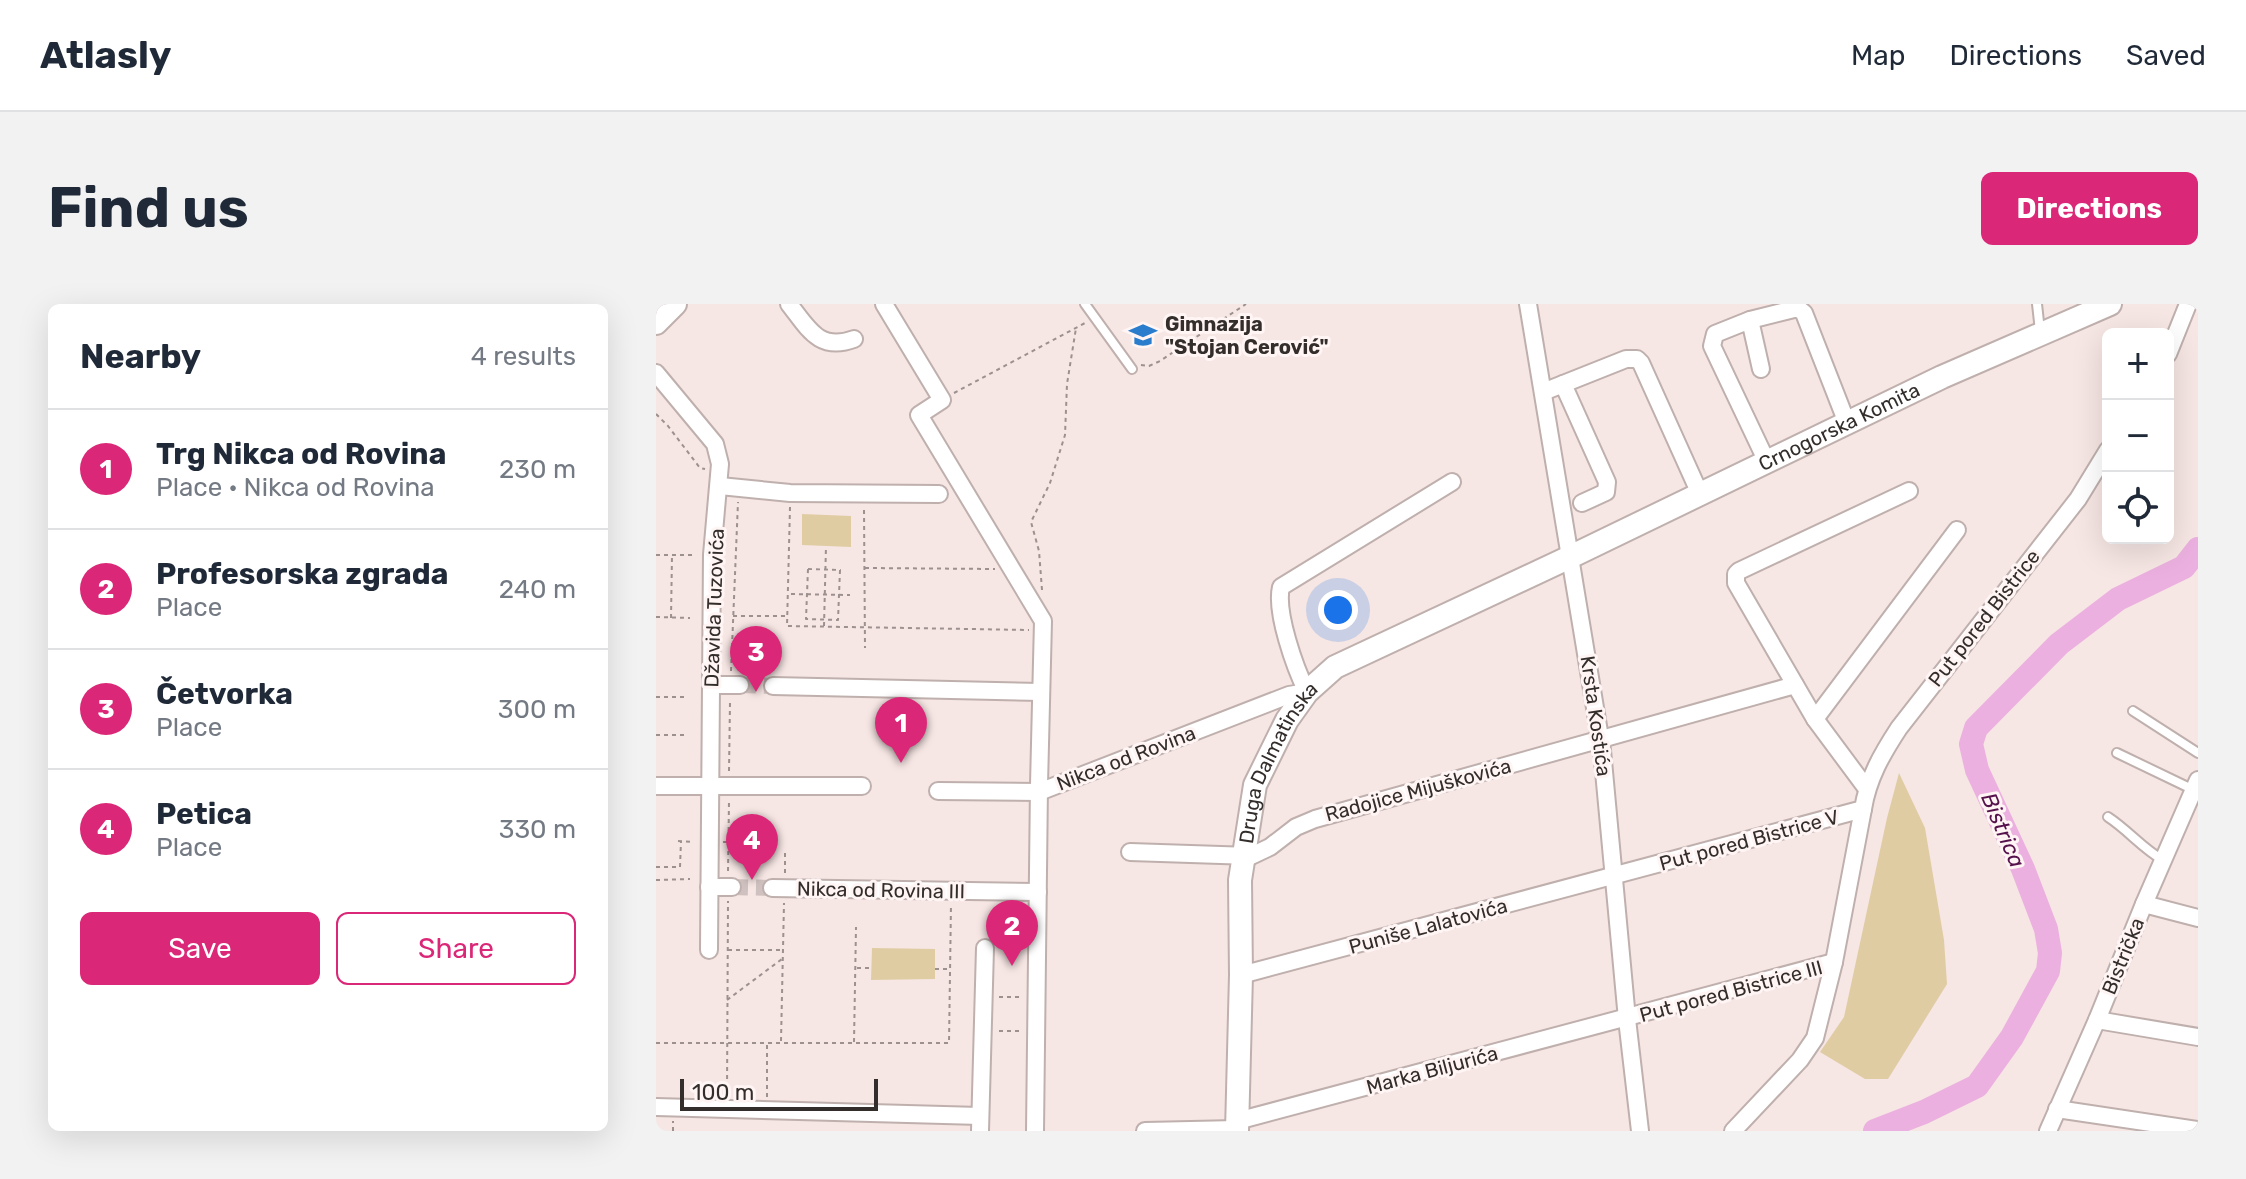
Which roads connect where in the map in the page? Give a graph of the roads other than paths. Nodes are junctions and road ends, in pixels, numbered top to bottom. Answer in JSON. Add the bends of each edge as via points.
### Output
{"nodes":[{"id":1,"x":675,"y":304,"type":"edge"},
{"id":2,"x":789,"y":304,"type":"edge"},
{"id":3,"x":884,"y":304,"type":"edge"},
{"id":4,"x":1085,"y":304,"type":"edge"},
{"id":5,"x":1528,"y":304,"type":"edge"},
{"id":6,"x":2037,"y":304,"type":"edge"},
{"id":7,"x":2110,"y":304,"type":"edge"},
{"id":8,"x":2188,"y":304,"type":"edge"},
{"id":9,"x":1750,"y":320,"type":"junction"},
{"id":10,"x":656,"y":323,"type":"edge"},
{"id":11,"x":2040,"y":334,"type":"junction"},
{"id":12,"x":854,"y":339,"type":"dead end"},
{"id":13,"x":2174,"y":339,"type":"edge"},
{"id":14,"x":1136,"y":367,"type":"road end"},
{"id":15,"x":1761,"y":369,"type":"dead end"},
{"id":16,"x":656,"y":373,"type":"edge"},
{"id":17,"x":1563,"y":384,"type":"junction"},
{"id":18,"x":1543,"y":392,"type":"junction"},
{"id":19,"x":1847,"y":423,"type":"junction"},
{"id":20,"x":2102,"y":460,"type":"edge"},
{"id":21,"x":1767,"y":462,"type":"junction"},
{"id":22,"x":720,"y":480,"type":"junction"},
{"id":23,"x":1452,"y":482,"type":"dead end"},
{"id":24,"x":1909,"y":491,"type":"dead end"},
{"id":25,"x":939,"y":494,"type":"dead end"},
{"id":26,"x":1700,"y":494,"type":"junction"},
{"id":27,"x":1582,"y":503,"type":"dead end"},
{"id":28,"x":1957,"y":530,"type":"dead end"},
{"id":29,"x":1570,"y":557,"type":"junction"},
{"id":30,"x":711,"y":685,"type":"junction"},
{"id":31,"x":740,"y":685,"type":"tunnel mouth"},
{"id":32,"x":1795,"y":685,"type":"junction"},
{"id":33,"x":773,"y":686,"type":"tunnel mouth"},
{"id":34,"x":1041,"y":692,"type":"junction"},
{"id":35,"x":1307,"y":692,"type":"junction"},
{"id":36,"x":2133,"y":711,"type":"dead end"},
{"id":37,"x":1815,"y":719,"type":"junction"},
{"id":38,"x":1601,"y":740,"type":"junction"},
{"id":39,"x":2117,"y":753,"type":"dead end"},
{"id":40,"x":2198,"y":753,"type":"edge"},
{"id":41,"x":2196,"y":785,"type":"edge"},
{"id":42,"x":656,"y":786,"type":"edge"},
{"id":43,"x":862,"y":786,"type":"dead end"},
{"id":44,"x":710,"y":787,"type":"junction"},
{"id":45,"x":1867,"y":789,"type":"junction"},
{"id":46,"x":938,"y":791,"type":"dead end"},
{"id":47,"x":1039,"y":792,"type":"junction"},
{"id":48,"x":1863,"y":809,"type":"junction"},
{"id":49,"x":2108,"y":817,"type":"dead end"},
{"id":50,"x":1130,"y":852,"type":"dead end"},
{"id":51,"x":1244,"y":856,"type":"junction"},
{"id":52,"x":2163,"y":860,"type":"junction"},
{"id":53,"x":1615,"y":876,"type":"junction"},
{"id":54,"x":709,"y":887,"type":"junction"},
{"id":55,"x":730,"y":887,"type":"tunnel mouth"},
{"id":56,"x":778,"y":888,"type":"tunnel mouth"},
{"id":57,"x":1038,"y":892,"type":"junction"},
{"id":58,"x":2144,"y":904,"type":"junction"},
{"id":59,"x":2198,"y":918,"type":"edge"},
{"id":60,"x":985,"y":948,"type":"dead end"},
{"id":61,"x":709,"y":950,"type":"road end"},
{"id":62,"x":1834,"y":962,"type":"junction"},
{"id":63,"x":1241,"y":975,"type":"junction"},
{"id":64,"x":1627,"y":1019,"type":"junction"},
{"id":65,"x":2097,"y":1020,"type":"junction"},
{"id":66,"x":2198,"y":1037,"type":"edge"},
{"id":67,"x":656,"y":1107,"type":"edge"},
{"id":68,"x":2057,"y":1109,"type":"junction"},
{"id":69,"x":980,"y":1123,"type":"edge"},
{"id":70,"x":1237,"y":1127,"type":"edge"},
{"id":71,"x":2198,"y":1130,"type":"edge"},
{"id":72,"x":1035,"y":1131,"type":"edge"},
{"id":73,"x":1145,"y":1131,"type":"edge"},
{"id":74,"x":1640,"y":1131,"type":"edge"},
{"id":75,"x":1733,"y":1131,"type":"edge"},
{"id":76,"x":2048,"y":1131,"type":"edge"}],
"edges":[{"from":1,"to":10,"type":"street"},
{"from":2,"to":12,"type":"street","via":[[819,339],[835,344]]},
{"from":3,"to":34,"type":"street","via":[[942,400],[919,415],[1043,621]]},
{"from":4,"to":14,"type":"lane"},
{"from":5,"to":18,"type":"street","name":"Krsta Kostića"},
{"from":6,"to":11,"type":"lane"},
{"from":7,"to":11,"type":"street","name":"Crnogorska Komita"},
{"from":8,"to":13,"type":"street"},
{"from":9,"to":15,"type":"street"},
{"from":9,"to":19,"type":"street","via":[[1794,309],[1804,313]]},
{"from":9,"to":21,"type":"street","via":[[1715,334],[1712,346]]},
{"from":11,"to":19,"type":"street","name":"Crnogorska Komita"},
{"from":16,"to":22,"type":"street","via":[[715,444]]},
{"from":17,"to":18,"type":"street"},
{"from":17,"to":26,"type":"street","via":[[1637,359]]},
{"from":17,"to":27,"type":"street","via":[[1608,488]]},
{"from":18,"to":29,"type":"street","name":"Krsta Kostića"},
{"from":19,"to":21,"type":"street","name":"Crnogorska Komita"},
{"from":20,"to":45,"type":"street","name":"Put pored Bistrice","via":[[2078,499],[1899,728],[1878,759]]},
{"from":21,"to":26,"type":"street","name":"Crnogorska Komita"},
{"from":22,"to":25,"type":"street","via":[[790,493]]},
{"from":22,"to":30,"type":"street","name":"Džavida Tuzovića","via":[[712,555]]},
{"from":23,"to":35,"type":"street","via":[[1281,587],[1278,601]]},
{"from":24,"to":32,"type":"street","via":[[1736,574],[1736,583]]},
{"from":26,"to":29,"type":"street","name":"Crnogorska Komita"},
{"from":28,"to":37,"type":"street"},
{"from":29,"to":35,"type":"street","name":"Druga Dalmatinska","via":[[1335,667]]},
{"from":29,"to":38,"type":"street","name":"Krsta Kostića"},
{"from":30,"to":31,"type":"street"},
{"from":30,"to":44,"type":"street","name":"Džavida Tuzovića"},
{"from":32,"to":37,"type":"street"},
{"from":32,"to":38,"type":"street","name":"Radojice Mijuškovića"},
{"from":33,"to":34,"type":"street"},
{"from":34,"to":47,"type":"street"},
{"from":35,"to":47,"type":"street","name":"Nikca od Rovina"},
{"from":35,"to":51,"type":"street","name":"Druga Dalmatinska","via":[[1255,785]]},
{"from":36,"to":40,"type":"lane"},
{"from":37,"to":45,"type":"street"},
{"from":38,"to":51,"type":"street","name":"Radojice Mijuškovića","via":[[1315,819],[1259,853]]},
{"from":38,"to":53,"type":"street","name":"Krsta Kostića"},
{"from":39,"to":41,"type":"lane"},
{"from":41,"to":52,"type":"street","name":"Bistrička"},
{"from":42,"to":44,"type":"street"},
{"from":43,"to":44,"type":"street"},
{"from":44,"to":54,"type":"street","name":"Džavida Tuzovića"},
{"from":45,"to":48,"type":"street","name":"Put pored Bistrice V"},
{"from":46,"to":47,"type":"street","name":"Nikca od Rovina"},
{"from":47,"to":57,"type":"street"},
{"from":48,"to":53,"type":"street","name":"Put pored Bistrice V"},
{"from":48,"to":62,"type":"street"},
{"from":49,"to":52,"type":"lane"},
{"from":50,"to":51,"type":"street"},
{"from":51,"to":63,"type":"street","name":"Druga Dalmatinska"},
{"from":52,"to":58,"type":"street","name":"Bistrička"},
{"from":53,"to":63,"type":"street","name":"Puniše Lalatovića"},
{"from":53,"to":64,"type":"street","name":"Krsta Kostića"},
{"from":54,"to":55,"type":"street"},
{"from":54,"to":61,"type":"street","name":"Džavida Tuzovića"},
{"from":56,"to":57,"type":"street","name":"Nikca od Rovina III"},
{"from":57,"to":72,"type":"street"},
{"from":58,"to":59,"type":"street"},
{"from":58,"to":65,"type":"street","name":"Bistrička"},
{"from":60,"to":69,"type":"street"},
{"from":62,"to":64,"type":"street","name":"Put pored Bistrice III"},
{"from":62,"to":75,"type":"street","via":[[1815,1038]]},
{"from":63,"to":70,"type":"street","name":"Druga Dalmatinska"},
{"from":64,"to":70,"type":"street","name":"Marka Biljurića"},
{"from":64,"to":74,"type":"street","name":"Krsta Kostića"},
{"from":65,"to":66,"type":"street"},
{"from":65,"to":68,"type":"street","name":"Bistrička"},
{"from":67,"to":69,"type":"street"},
{"from":68,"to":71,"type":"street"},
{"from":68,"to":76,"type":"street","name":"Bistrička"},
{"from":70,"to":73,"type":"street","name":"Marka Biljurića"}]}
